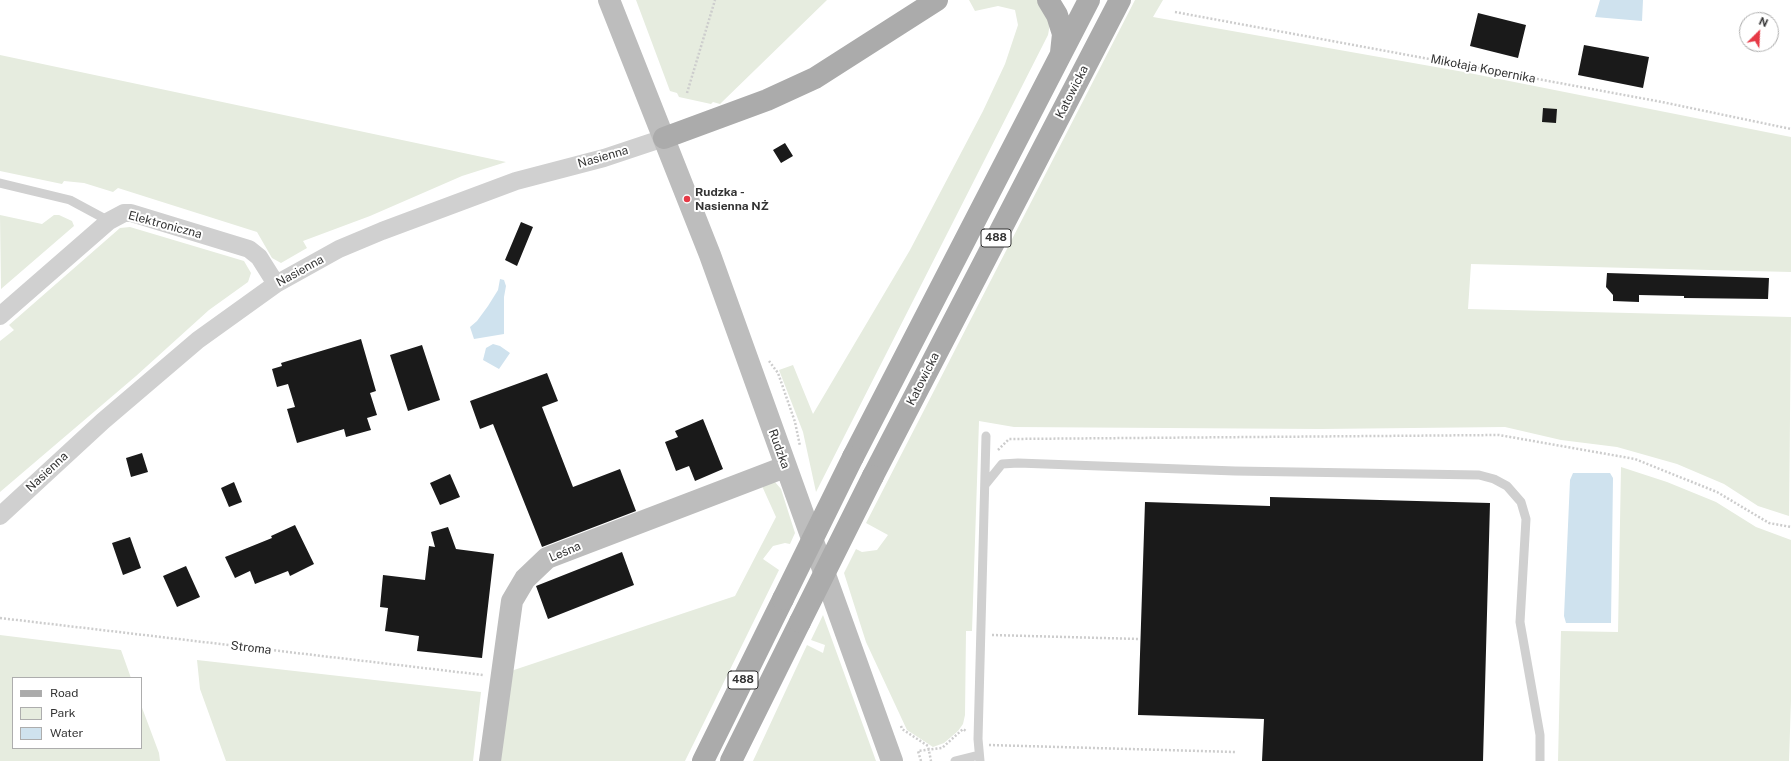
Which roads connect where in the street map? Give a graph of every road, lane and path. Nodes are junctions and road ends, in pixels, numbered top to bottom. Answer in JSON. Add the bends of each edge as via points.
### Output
{"nodes":[{"id":1,"x":609,"y":0,"type":"edge"},
{"id":2,"x":714,"y":0,"type":"edge"},
{"id":3,"x":937,"y":0,"type":"edge"},
{"id":4,"x":1048,"y":0,"type":"edge"},
{"id":5,"x":1089,"y":0,"type":"edge"},
{"id":6,"x":1120,"y":0,"type":"edge"},
{"id":7,"x":1175,"y":12,"type":"dead end"},
{"id":8,"x":1061,"y":56,"type":"junction"},
{"id":9,"x":687,"y":93,"type":"dead end"},
{"id":10,"x":1791,"y":129,"type":"edge"},
{"id":11,"x":664,"y":138,"type":"junction"},
{"id":12,"x":0,"y":183,"type":"edge"},
{"id":13,"x":108,"y":221,"type":"junction"},
{"id":14,"x":276,"y":284,"type":"junction"},
{"id":15,"x":0,"y":316,"type":"edge"},
{"id":16,"x":986,"y":436,"type":"dead end"},
{"id":17,"x":986,"y":461,"type":"junction"},
{"id":18,"x":785,"y":467,"type":"junction"},
{"id":19,"x":986,"y":485,"type":"junction"},
{"id":20,"x":0,"y":516,"type":"edge"},
{"id":21,"x":1791,"y":527,"type":"edge"},
{"id":22,"x":0,"y":618,"type":"edge"},
{"id":23,"x":981,"y":635,"type":"junction"},
{"id":24,"x":1139,"y":638,"type":"dead end"},
{"id":25,"x":501,"y":677,"type":"junction"},
{"id":26,"x":772,"y":679,"type":"junction"},
{"id":27,"x":965,"y":724,"type":"dead end"},
{"id":28,"x":963,"y":729,"type":"junction"},
{"id":29,"x":978,"y":739,"type":"junction"},
{"id":30,"x":1235,"y":752,"type":"dead end"},
{"id":31,"x":980,"y":758,"type":"edge"},
{"id":32,"x":490,"y":761,"type":"edge"},
{"id":33,"x":703,"y":761,"type":"edge"},
{"id":34,"x":731,"y":761,"type":"edge"},
{"id":35,"x":742,"y":761,"type":"edge"},
{"id":36,"x":892,"y":761,"type":"edge"},
{"id":37,"x":921,"y":761,"type":"edge"},
{"id":38,"x":955,"y":761,"type":"edge"},
{"id":39,"x":1540,"y":761,"type":"edge"}],
"edges":[{"from":1,"to":11,"type":"street","name":"Rudzka"},
{"from":2,"to":9,"type":"path"},
{"from":3,"to":11,"type":"main road","via":[[815,78],[767,100]]},
{"from":4,"to":8,"type":"main road","via":[[1057,15],[1062,34]]},
{"from":5,"to":8,"type":"main road","number":"488"},
{"from":6,"to":26,"type":"main road","name":"Katowicka","number":"488","bridge":true,"via":[[873,476]]},
{"from":7,"to":10,"type":"path","name":"Mikołaja Kopernika","via":[[1662,102]]},
{"from":8,"to":33,"type":"main road","number":"488","bridge":true,"via":[[854,457]]},
{"from":11,"to":14,"type":"street","name":"Nasienna","via":[[604,158],[516,181],[382,231],[339,249]]},
{"from":11,"to":18,"type":"street","name":"Rudzka","via":[[710,255]]},
{"from":12,"to":13,"type":"lane","via":[[70,200]]},
{"from":13,"to":14,"type":"street","name":"Elektroniczna","via":[[124,213],[130,213],[249,249],[259,257]]},
{"from":13,"to":15,"type":"street","name":"Elektroniczna"},
{"from":14,"to":20,"type":"street","name":"Nasienna","via":[[192,345],[102,421]]},
{"from":16,"to":17,"type":"lane"},
{"from":17,"to":19,"type":"lane"},
{"from":17,"to":21,"type":"path","via":[[1010,439],[1499,435],[1635,459],[1717,492],[1769,523]]},
{"from":18,"to":25,"type":"street","name":"Leśna","via":[[547,558],[525,579],[512,601]]},
{"from":18,"to":36,"type":"street","name":"Rudzka"},
{"from":19,"to":23,"type":"lane"},
{"from":19,"to":39,"type":"lane","via":[[1002,464],[1018,463],[1235,471],[1480,475],[1494,479],[1507,486],[1521,502],[1526,519],[1520,622],[1540,735]]},
{"from":22,"to":25,"type":"path","name":"Stroma"},
{"from":23,"to":24,"type":"path"},
{"from":23,"to":29,"type":"lane"},
{"from":25,"to":32,"type":"street","name":"Leśna"},
{"from":26,"to":34,"type":"main road","name":"Katowicka","number":"488"},
{"from":26,"to":35,"type":"main road"},
{"from":27,"to":28,"type":"path"},
{"from":28,"to":29,"type":"path"},
{"from":28,"to":37,"type":"path","via":[[942,748],[918,751]]},
{"from":29,"to":30,"type":"path","via":[[988,745]]},
{"from":29,"to":31,"type":"lane"},
{"from":31,"to":38,"type":"lane"}]}
